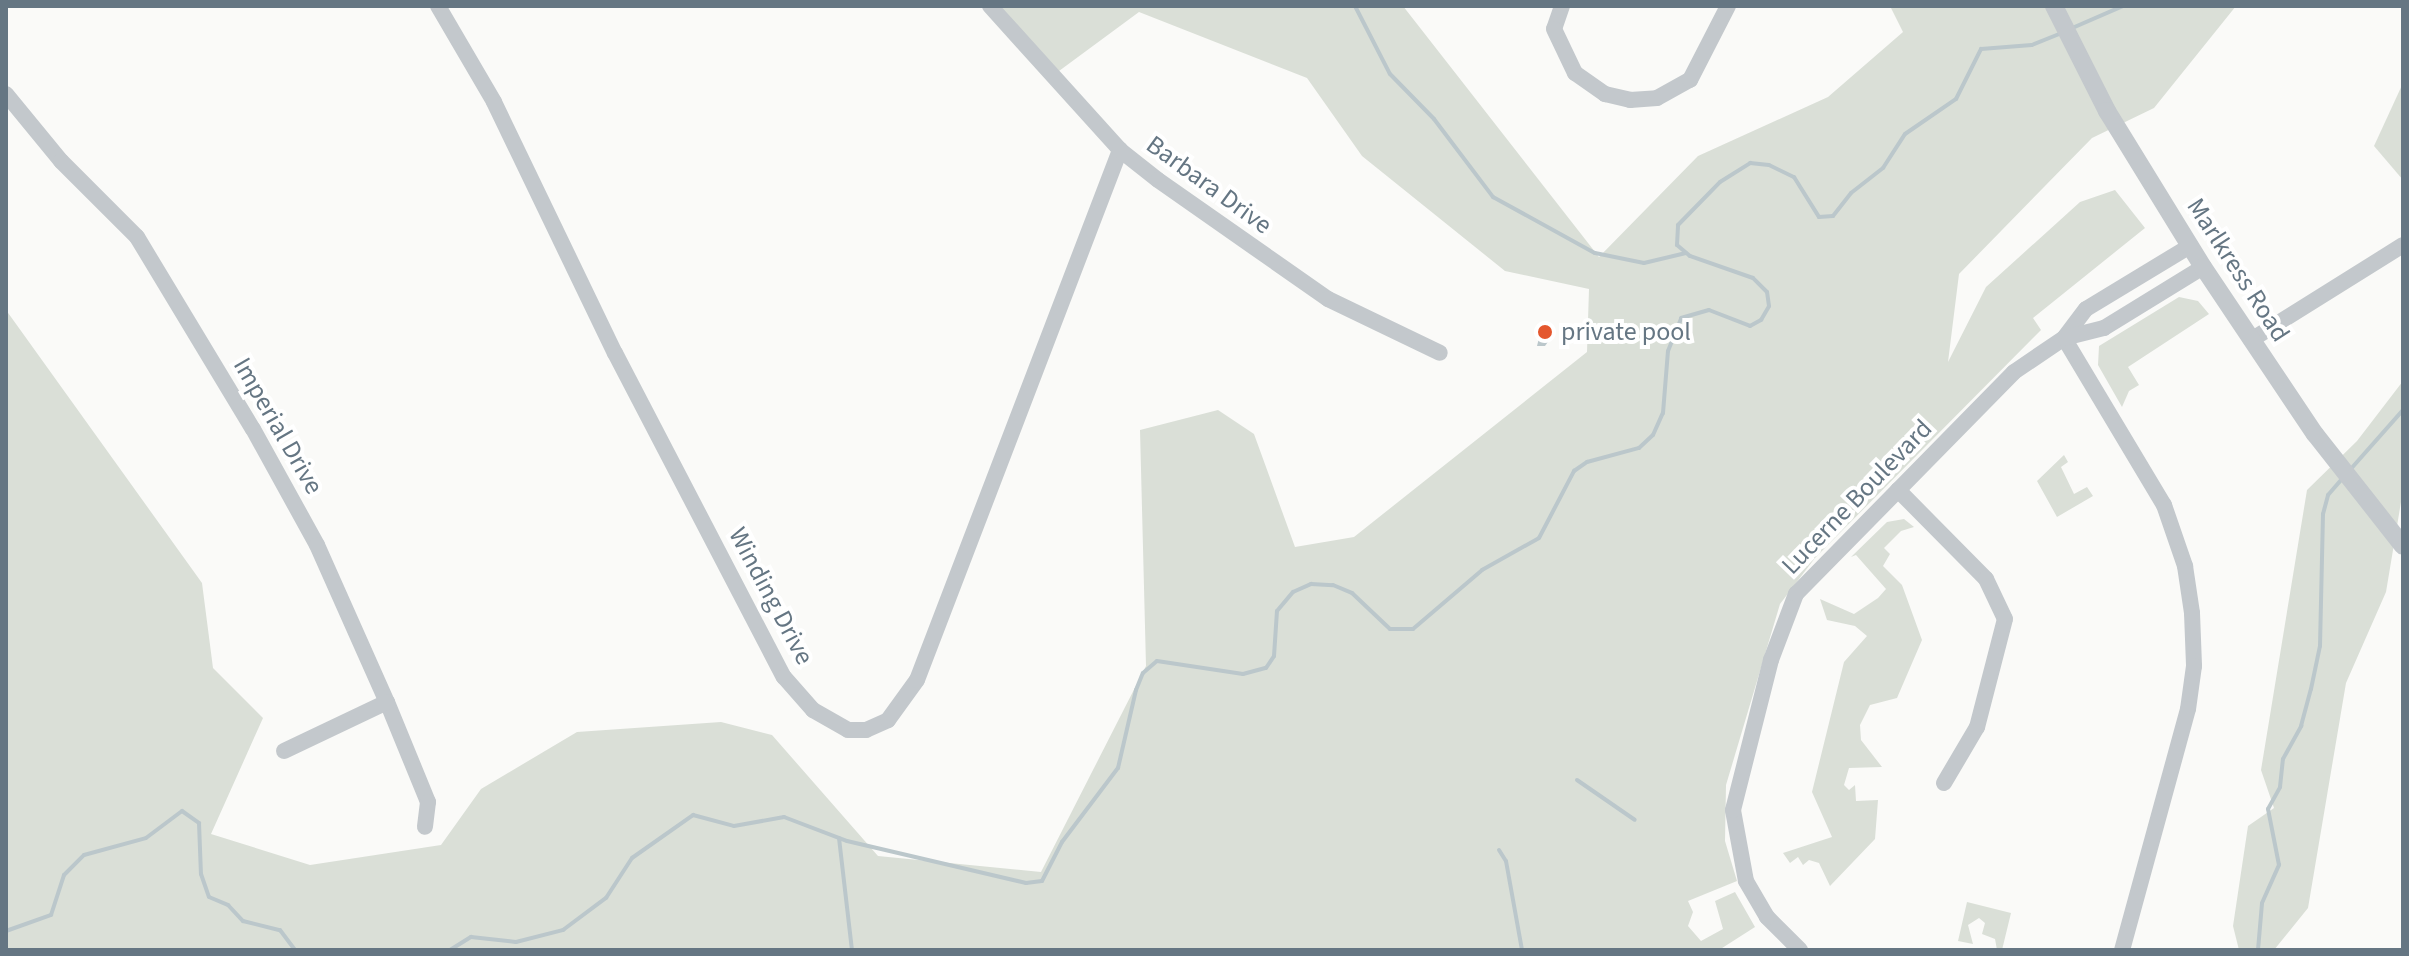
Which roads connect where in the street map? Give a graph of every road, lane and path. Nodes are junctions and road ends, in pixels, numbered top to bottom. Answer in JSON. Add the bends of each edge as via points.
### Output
{"nodes":[{"id":1,"x":438,"y":6,"type":"edge"},
{"id":2,"x":990,"y":6,"type":"edge"},
{"id":3,"x":1562,"y":6,"type":"edge"},
{"id":4,"x":1728,"y":6,"type":"edge"},
{"id":5,"x":2054,"y":6,"type":"edge"},
{"id":6,"x":6,"y":94,"type":"edge"},
{"id":7,"x":1120,"y":150,"type":"junction"},
{"id":8,"x":2403,"y":245,"type":"edge"},
{"id":9,"x":2190,"y":246,"type":"junction"},
{"id":10,"x":2203,"y":267,"type":"junction"},
{"id":11,"x":2064,"y":338,"type":"junction"},
{"id":12,"x":2251,"y":340,"type":"junction"},
{"id":13,"x":1440,"y":353,"type":"dead end"},
{"id":14,"x":1898,"y":490,"type":"junction"},
{"id":15,"x":2403,"y":546,"type":"edge"},
{"id":16,"x":387,"y":702,"type":"junction"},
{"id":17,"x":284,"y":751,"type":"dead end"},
{"id":18,"x":1944,"y":783,"type":"dead end"},
{"id":19,"x":425,"y":827,"type":"dead end"},
{"id":20,"x":1800,"y":950,"type":"edge"},
{"id":21,"x":2122,"y":950,"type":"edge"}],
"edges":[{"from":1,"to":7,"type":"street","name":"Winding Drive","via":[[494,102],[615,353],[784,677],[813,710],[848,730],[866,730],[888,720],[917,680]]},
{"from":2,"to":7,"type":"street","name":"Barbara Drive"},
{"from":3,"to":4,"type":"street","via":[[1554,29],[1575,73],[1605,94],[1630,100],[1657,98],[1690,80]]},
{"from":5,"to":9,"type":"street","name":"Marlkress Road","via":[[2107,111]]},
{"from":6,"to":16,"type":"street","name":"Imperial Drive","via":[[61,161],[137,237],[157,266],[317,545]]},
{"from":7,"to":13,"type":"street","name":"Barbara Drive","via":[[1328,299]]},
{"from":8,"to":12,"type":"street"},
{"from":9,"to":10,"type":"street","name":"Marlkress Road"},
{"from":9,"to":11,"type":"street","name":"Lucerne Boulevard","via":[[2086,309]]},
{"from":10,"to":11,"type":"street","name":"Lucerne Boulevard","via":[[2104,328]]},
{"from":10,"to":12,"type":"street","name":"Marlkress Road"},
{"from":11,"to":14,"type":"street","name":"Lucerne Boulevard","via":[[2014,372]]},
{"from":11,"to":21,"type":"street","via":[[2164,505],[2185,566],[2193,618],[2188,709]]},
{"from":12,"to":15,"type":"street","name":"Marlkress Road","via":[[2329,453]]},
{"from":14,"to":18,"type":"street","via":[[1978,568],[2000,599],[2005,619],[1977,727]]},
{"from":14,"to":20,"type":"street","name":"Lucerne Boulevard","via":[[1789,606],[1737,781],[1734,832],[1746,881],[1767,917]]},
{"from":16,"to":17,"type":"street"},
{"from":16,"to":19,"type":"street","name":"Imperial Drive","via":[[428,802]]}]}
